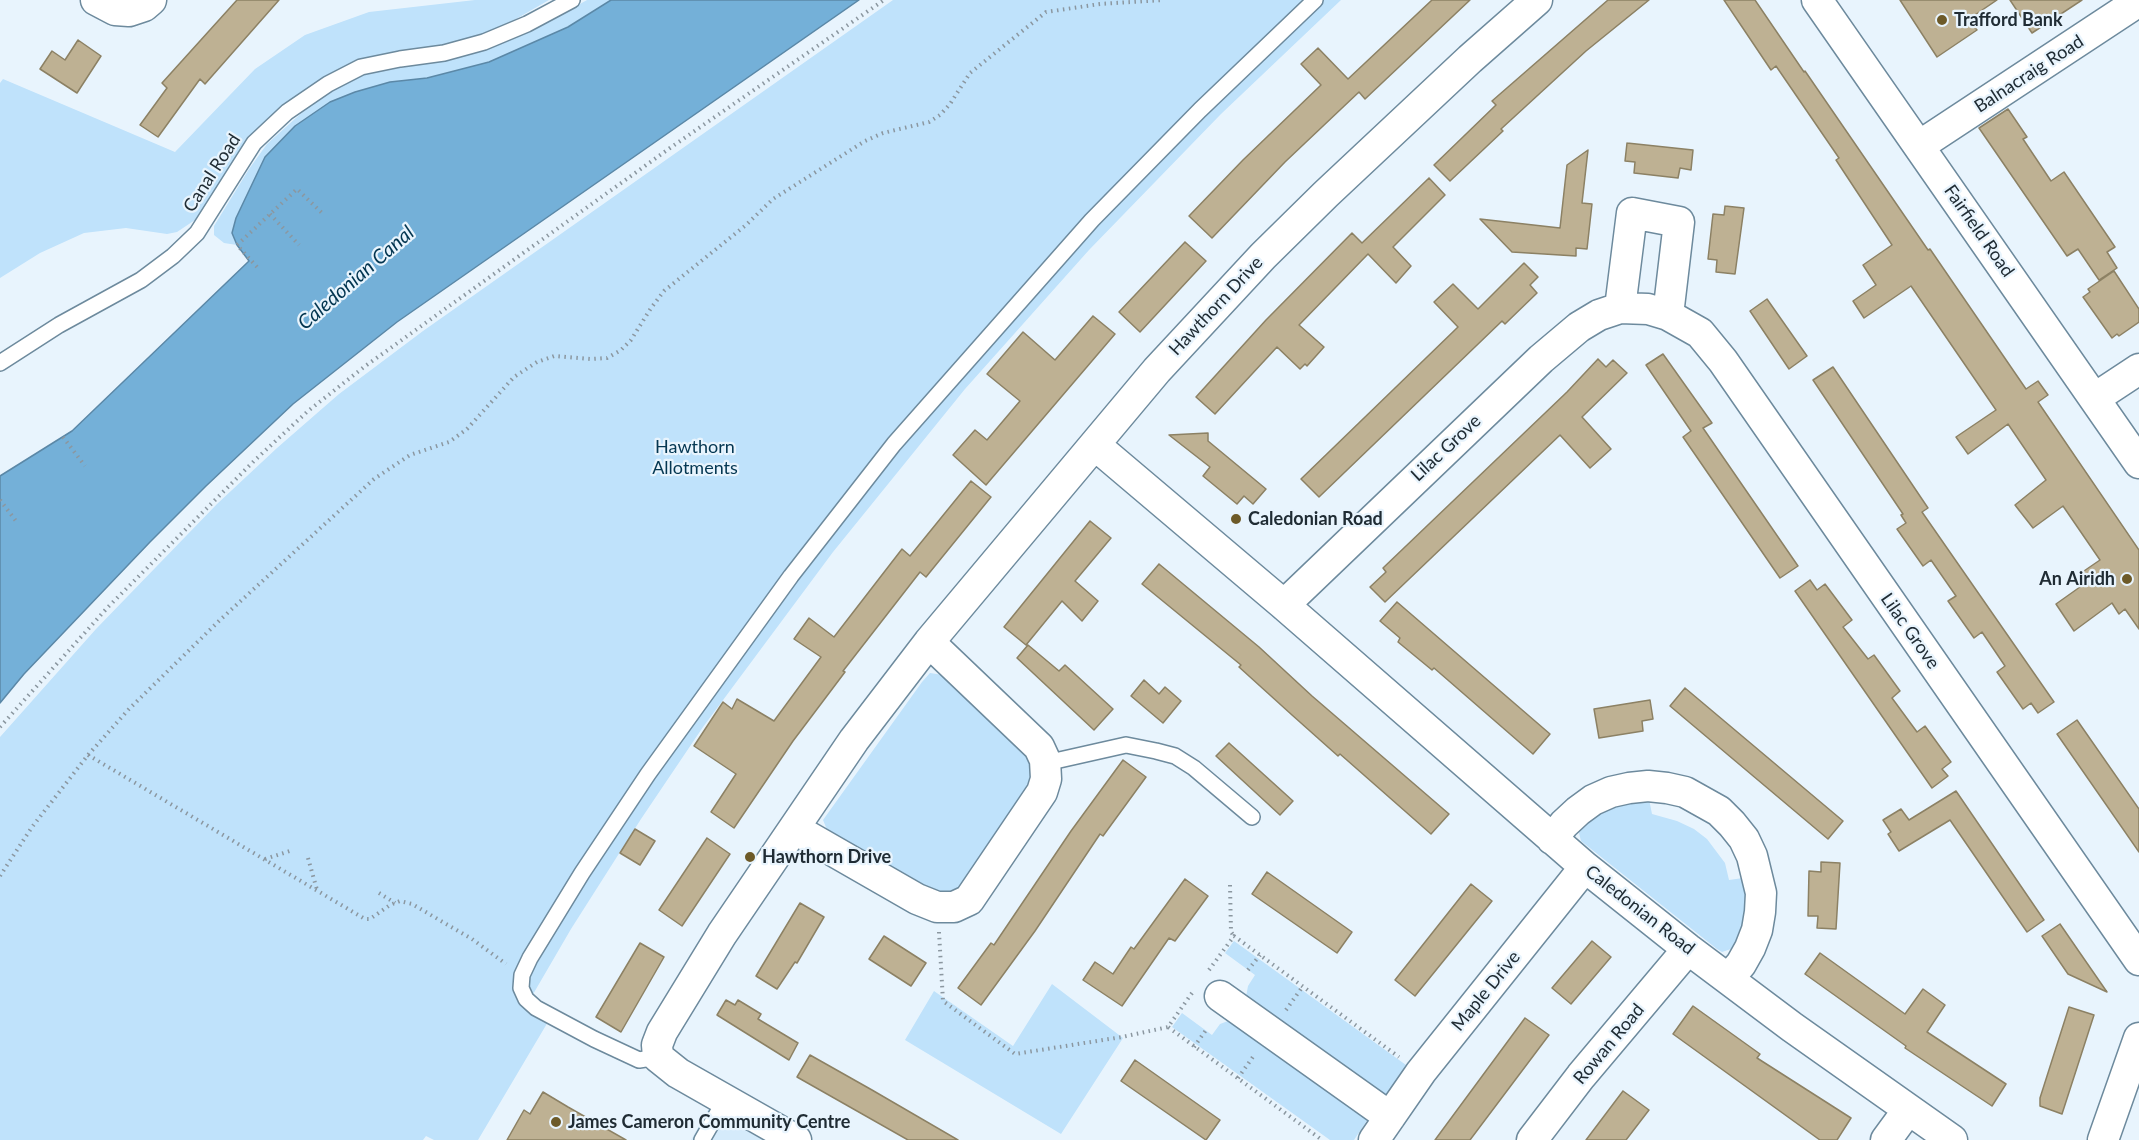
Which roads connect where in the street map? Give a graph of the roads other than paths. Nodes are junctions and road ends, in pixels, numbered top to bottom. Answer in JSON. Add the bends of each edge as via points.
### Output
{"nodes":[{"id":1,"x":96,"y":0,"type":"edge"},
{"id":2,"x":151,"y":0,"type":"edge"},
{"id":3,"x":572,"y":0,"type":"edge"},
{"id":4,"x":1314,"y":0,"type":"edge"},
{"id":5,"x":1537,"y":0,"type":"edge"},
{"id":6,"x":1817,"y":0,"type":"edge"},
{"id":7,"x":2139,"y":1,"type":"edge"},
{"id":8,"x":1919,"y":146,"type":"junction"},
{"id":9,"x":1620,"y":308,"type":"junction"},
{"id":10,"x":1668,"y":315,"type":"junction"},
{"id":11,"x":0,"y":363,"type":"edge"},
{"id":12,"x":2139,"y":369,"type":"edge"},
{"id":13,"x":2095,"y":398,"type":"junction"},
{"id":14,"x":1095,"y":445,"type":"junction"},
{"id":15,"x":2138,"y":460,"type":"edge"},
{"id":16,"x":1284,"y":605,"type":"junction"},
{"id":17,"x":928,"y":642,"type":"junction"},
{"id":18,"x":1046,"y":763,"type":"junction"},
{"id":19,"x":1252,"y":817,"type":"dead end"},
{"id":20,"x":795,"y":830,"type":"junction"},
{"id":21,"x":1552,"y":839,"type":"junction"},
{"id":22,"x":1585,"y":867,"type":"junction"},
{"id":23,"x":1688,"y":949,"type":"junction"},
{"id":24,"x":2139,"y":960,"type":"edge"},
{"id":25,"x":1728,"y":979,"type":"junction"},
{"id":26,"x":1223,"y":997,"type":"road end"},
{"id":27,"x":2139,"y":1038,"type":"edge"},
{"id":28,"x":658,"y":1057,"type":"junction"},
{"id":29,"x":725,"y":1100,"type":"junction"},
{"id":30,"x":1908,"y":1110,"type":"junction"},
{"id":31,"x":1382,"y":1129,"type":"edge"},
{"id":32,"x":702,"y":1140,"type":"edge"},
{"id":33,"x":796,"y":1140,"type":"edge"},
{"id":34,"x":1532,"y":1140,"type":"edge"},
{"id":35,"x":1886,"y":1140,"type":"edge"},
{"id":36,"x":1952,"y":1140,"type":"edge"},
{"id":37,"x":2103,"y":1140,"type":"edge"}],
"edges":[{"from":1,"to":2,"type":"street","via":[[115,10],[129,11]]},
{"from":3,"to":11,"type":"lane","name":"Canal Road","via":[[484,42],[361,67],[328,84],[287,112],[254,143],[197,232],[173,256],[141,280]]},
{"from":4,"to":28,"type":"lane","via":[[1092,220],[894,444],[792,576],[648,774],[582,873],[522,975],[521,988],[536,1008],[594,1039],[639,1060]]},
{"from":5,"to":14,"type":"street","name":"Hawthorn Drive","via":[[1263,256],[1157,370]]},
{"from":6,"to":8,"type":"street","name":"Fairfield Road"},
{"from":7,"to":8,"type":"street","name":"Balnacraig Road"},
{"from":8,"to":13,"type":"street","name":"Fairfield Road"},
{"from":9,"to":10,"type":"street","name":"Lilac Grove","via":[[1648,309]]},
{"from":9,"to":10,"type":"street","via":[[1632,213],[1679,222]]},
{"from":9,"to":16,"type":"street","name":"Lilac Grove","via":[[1579,327],[1541,359]]},
{"from":10,"to":24,"type":"street","name":"Lilac Grove","via":[[1700,333],[1723,361]]},
{"from":12,"to":13,"type":"street"},
{"from":13,"to":15,"type":"street","name":"Fairfield Road"},
{"from":14,"to":16,"type":"street","name":"Caledonian Road"},
{"from":14,"to":17,"type":"street","name":"Hawthorn Drive"},
{"from":16,"to":21,"type":"street","name":"Caledonian Road"},
{"from":17,"to":18,"type":"street","via":[[1040,747]]},
{"from":17,"to":20,"type":"street","name":"Hawthorn Drive","via":[[854,740]]},
{"from":18,"to":19,"type":"lane","via":[[1126,746],[1156,751],[1175,756],[1194,768]]},
{"from":18,"to":20,"type":"street","via":[[1042,792],[969,900],[954,907],[937,907],[917,899]]},
{"from":20,"to":28,"type":"street","name":"Hawthorn Drive","via":[[722,934],[662,1032]]},
{"from":21,"to":22,"type":"street","name":"Caledonian Road"},
{"from":21,"to":25,"type":"street","via":[[1593,800],[1629,788],[1648,786],[1685,792],[1719,811],[1744,839],[1761,893],[1757,930],[1741,964]]},
{"from":22,"to":23,"type":"street","name":"Caledonian Road"},
{"from":22,"to":31,"type":"street","name":"Maple Drive","via":[[1421,1072]]},
{"from":23,"to":25,"type":"street","name":"Caledonian Road"},
{"from":23,"to":34,"type":"street","name":"Rowan Road"},
{"from":25,"to":30,"type":"street","name":"Caledonian Road"},
{"from":26,"to":31,"type":"street","name":"Maple Drive"},
{"from":27,"to":37,"type":"street"},
{"from":28,"to":29,"type":"street"},
{"from":29,"to":32,"type":"lane"},
{"from":29,"to":33,"type":"street"},
{"from":30,"to":35,"type":"street"},
{"from":30,"to":36,"type":"street","name":"Caledonian Road"}]}
